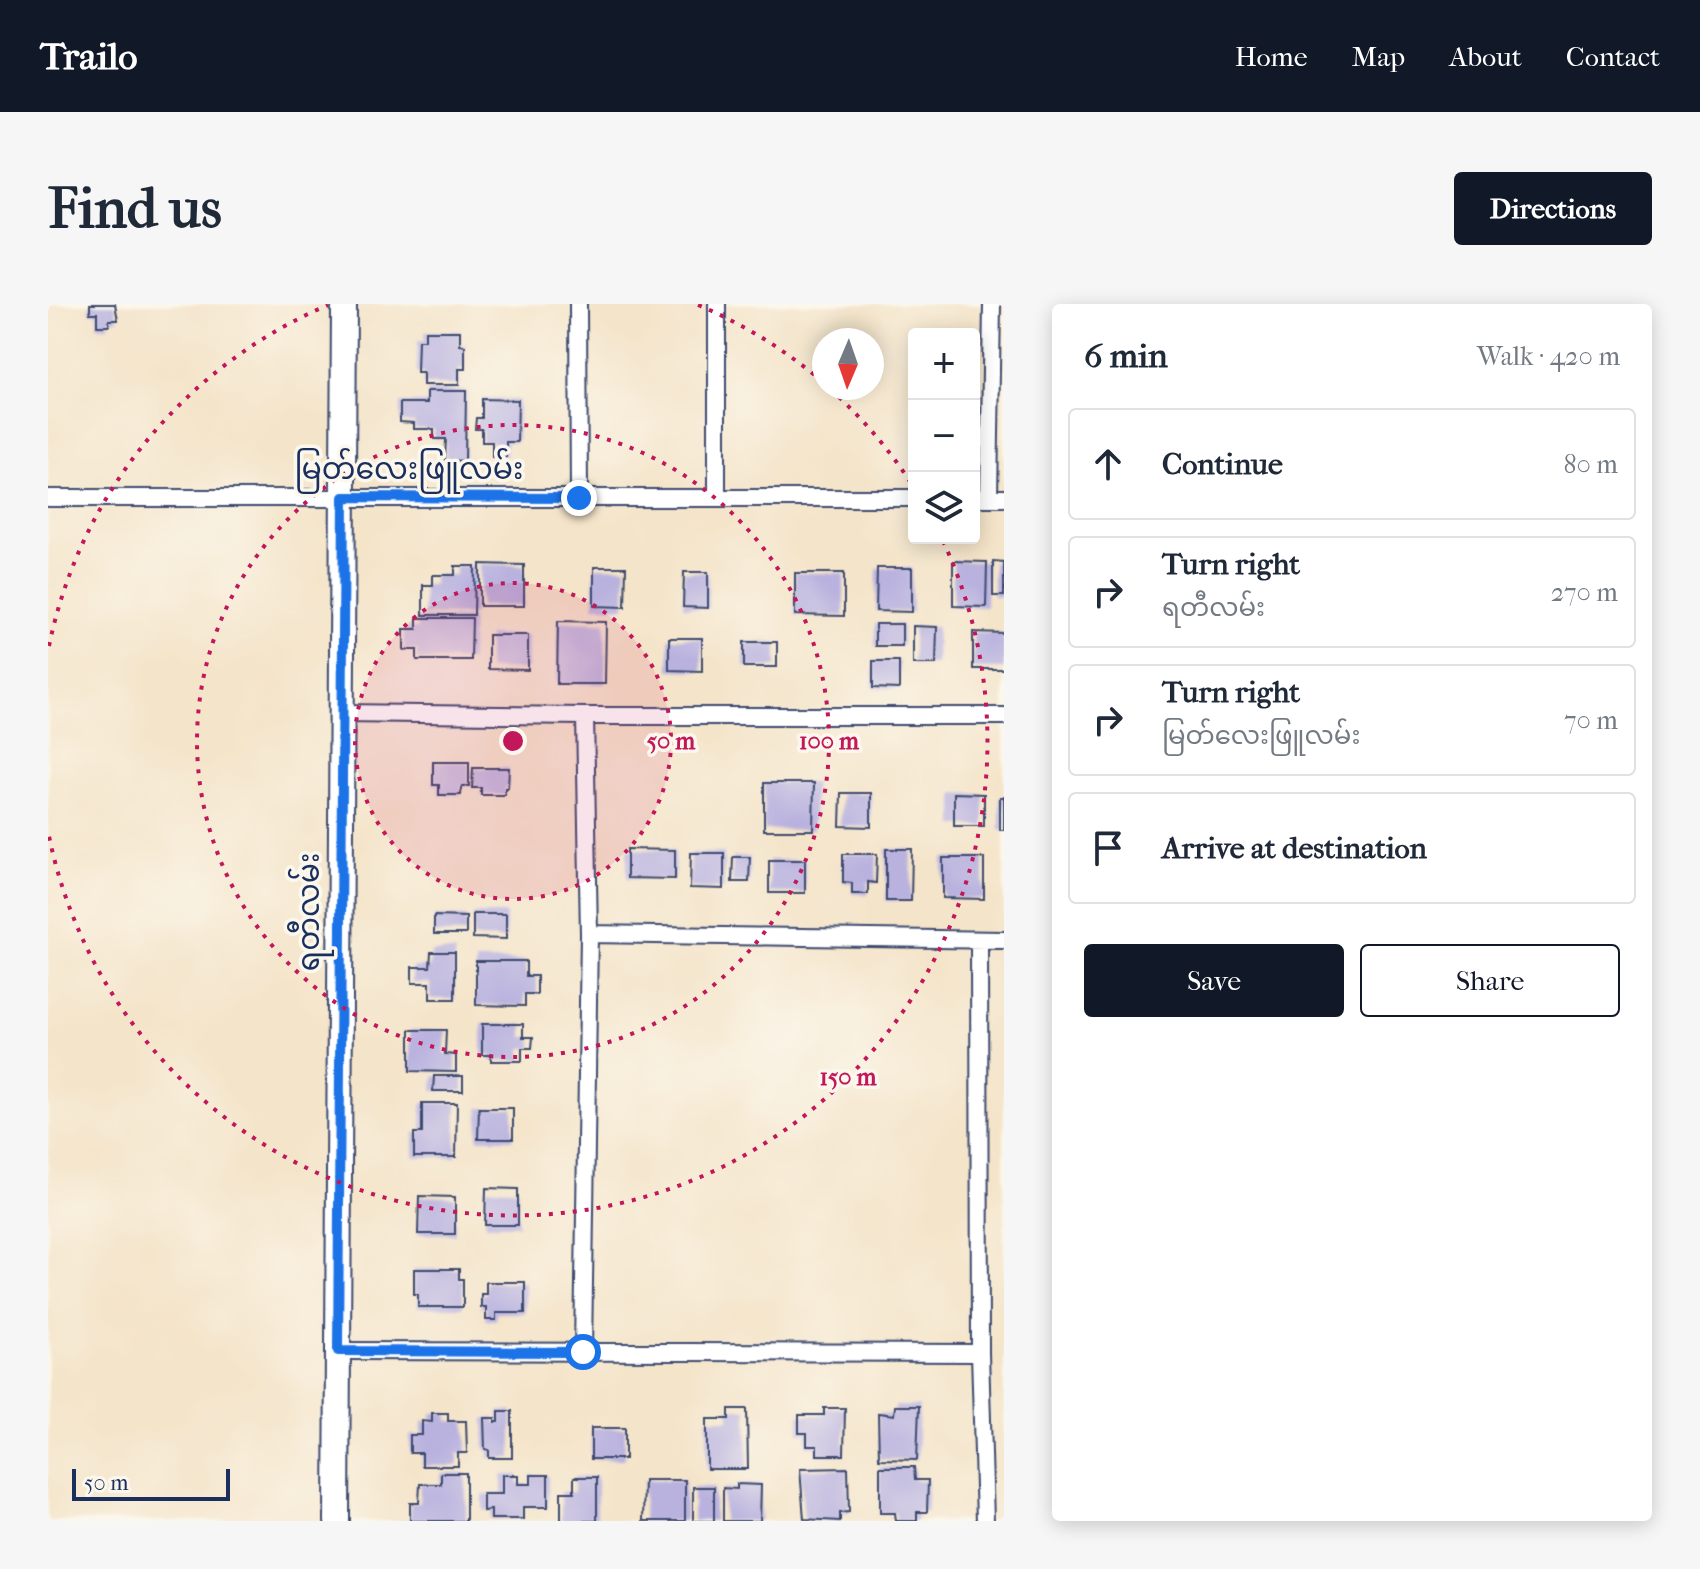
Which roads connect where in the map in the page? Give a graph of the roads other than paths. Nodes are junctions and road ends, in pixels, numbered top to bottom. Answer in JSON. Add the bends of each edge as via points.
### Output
{"nodes":[{"id":1,"x":344,"y":304,"type":"edge"},
{"id":2,"x":578,"y":304,"type":"edge"},
{"id":3,"x":717,"y":304,"type":"edge"},
{"id":4,"x":992,"y":304,"type":"edge"},
{"id":5,"x":344,"y":497,"type":"junction"},
{"id":6,"x":48,"y":498,"type":"edge"},
{"id":7,"x":579,"y":498,"type":"junction"},
{"id":8,"x":717,"y":498,"type":"junction"},
{"id":9,"x":908,"y":498,"type":"edge"},
{"id":10,"x":989,"y":498,"type":"edge"},
{"id":11,"x":342,"y":713,"type":"junction"},
{"id":12,"x":585,"y":716,"type":"junction"},
{"id":13,"x":1004,"y":716,"type":"edge"},
{"id":14,"x":589,"y":934,"type":"junction"},
{"id":15,"x":979,"y":940,"type":"junction"},
{"id":16,"x":1004,"y":940,"type":"edge"},
{"id":17,"x":338,"y":1351,"type":"junction"},
{"id":18,"x":583,"y":1352,"type":"junction"},
{"id":19,"x":980,"y":1353,"type":"junction"},
{"id":20,"x":337,"y":1521,"type":"edge"},
{"id":21,"x":985,"y":1521,"type":"edge"}],
"edges":[{"from":1,"to":5,"type":"street","name":"ရတီလမ်း"},
{"from":2,"to":7,"type":"street"},
{"from":3,"to":8,"type":"street"},
{"from":4,"to":10,"type":"street"},
{"from":5,"to":6,"type":"street","name":"မြတ်လေးဖြူလမ်း"},
{"from":5,"to":7,"type":"street","name":"မြတ်လေးဖြူလမ်း"},
{"from":5,"to":11,"type":"street","name":"ရတီလမ်း"},
{"from":7,"to":8,"type":"street","name":"မြတ်လေးဖြူလမ်း"},
{"from":8,"to":9,"type":"street","name":"မြတ်လေးဖြူလမ်း"},
{"from":11,"to":12,"type":"street"},
{"from":11,"to":17,"type":"street","name":"ရတီလမ်း"},
{"from":12,"to":13,"type":"street"},
{"from":12,"to":14,"type":"street"},
{"from":14,"to":15,"type":"street"},
{"from":14,"to":18,"type":"street"},
{"from":15,"to":16,"type":"street"},
{"from":15,"to":19,"type":"street"},
{"from":17,"to":18,"type":"street"},
{"from":17,"to":20,"type":"street","name":"ရတီလမ်း"},
{"from":18,"to":19,"type":"street"},
{"from":19,"to":21,"type":"street"}]}
